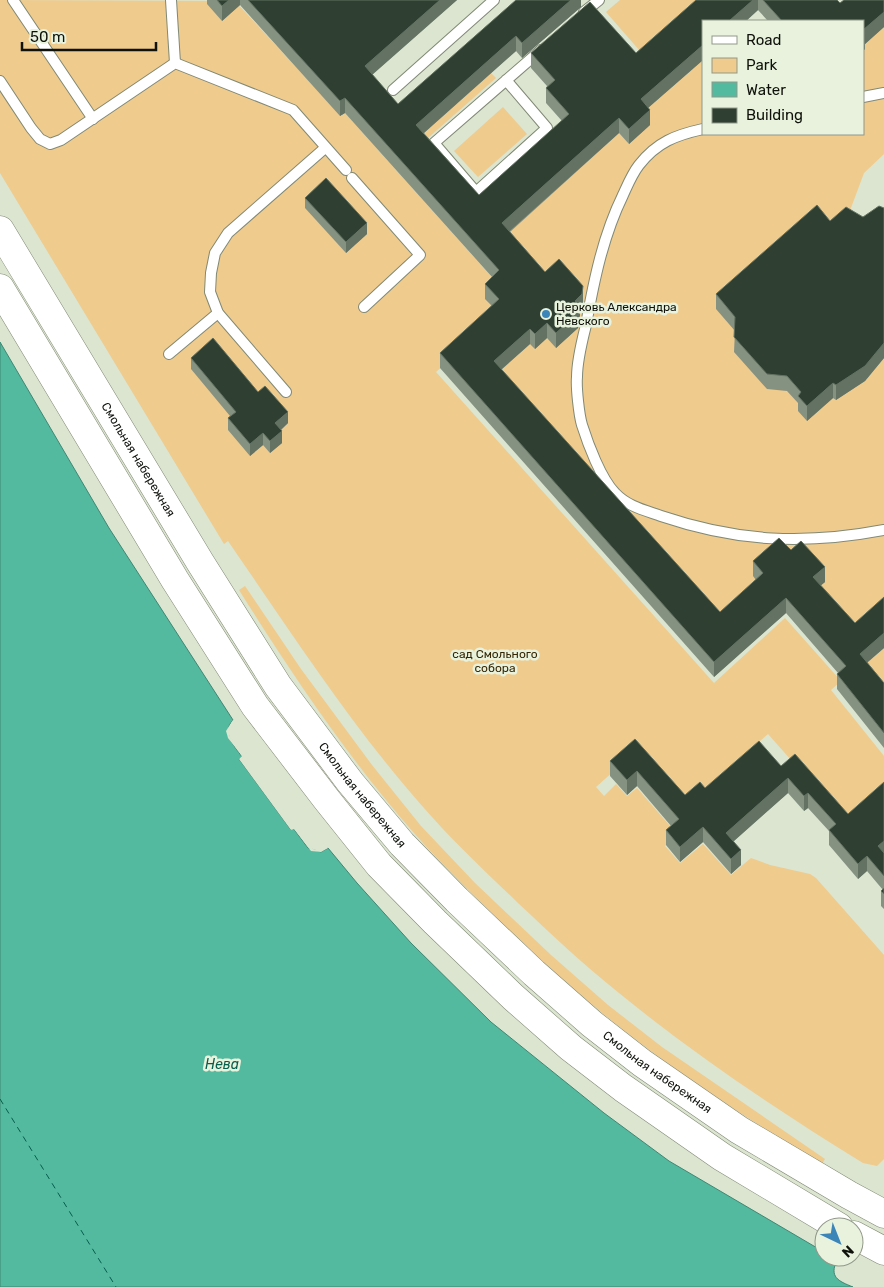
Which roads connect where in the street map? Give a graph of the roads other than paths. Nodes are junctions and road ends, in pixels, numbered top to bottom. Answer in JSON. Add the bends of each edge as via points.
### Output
{"nodes":[{"id":1,"x":13,"y":0,"type":"edge"},
{"id":2,"x":171,"y":0,"type":"edge"},
{"id":3,"x":494,"y":0,"type":"edge"},
{"id":4,"x":599,"y":0,"type":"edge"},
{"id":5,"x":577,"y":18,"type":"edge"},
{"id":6,"x":549,"y":43,"type":"edge"},
{"id":7,"x":175,"y":62,"type":"junction"},
{"id":8,"x":506,"y":80,"type":"junction"},
{"id":9,"x":0,"y":82,"type":"edge"},
{"id":10,"x":393,"y":90,"type":"dead end"},
{"id":11,"x":884,"y":93,"type":"edge"},
{"id":12,"x":864,"y":97,"type":"edge"},
{"id":13,"x":93,"y":119,"type":"junction"},
{"id":14,"x":702,"y":129,"type":"edge"},
{"id":15,"x":325,"y":148,"type":"junction"},
{"id":16,"x":0,"y":230,"type":"edge"},
{"id":17,"x":0,"y":288,"type":"edge"},
{"id":18,"x":364,"y":306,"type":"dead end"},
{"id":19,"x":218,"y":313,"type":"junction"},
{"id":20,"x":169,"y":354,"type":"dead end"},
{"id":21,"x":286,"y":392,"type":"dead end"},
{"id":22,"x":884,"y":530,"type":"edge"},
{"id":23,"x":884,"y":1214,"type":"edge"},
{"id":24,"x":822,"y":1217,"type":"edge"},
{"id":25,"x":864,"y":1240,"type":"edge"},
{"id":26,"x":884,"y":1251,"type":"edge"}],
"edges":[{"from":1,"to":13,"type":"lane"},
{"from":2,"to":7,"type":"lane"},
{"from":3,"to":10,"type":"lane"},
{"from":4,"to":5,"type":"lane"},
{"from":6,"to":8,"type":"lane"},
{"from":7,"to":13,"type":"lane"},
{"from":7,"to":15,"type":"lane","via":[[293,110]]},
{"from":8,"to":8,"type":"lane","via":[[434,143],[476,192],[546,128]]},
{"from":9,"to":13,"type":"lane","via":[[31,128],[40,139],[50,144],[62,140]]},
{"from":11,"to":12,"type":"lane"},
{"from":14,"to":22,"type":"lane","via":[[668,138],[639,164],[614,212],[602,249],[576,377],[582,424],[604,478],[627,504],[717,532],[804,540]]},
{"from":15,"to":18,"type":"lane","via":[[420,255]]},
{"from":15,"to":19,"type":"lane","via":[[228,233],[215,253],[210,292]]},
{"from":16,"to":23,"type":"main road","name":"Смольная набережная","via":[[278,686],[350,782],[402,844],[534,973],[642,1063],[739,1130]]},
{"from":17,"to":24,"type":"main road","via":[[175,580],[255,706],[379,864],[513,997],[571,1048],[722,1158]]},
{"from":19,"to":20,"type":"lane"},
{"from":19,"to":21,"type":"lane"},
{"from":25,"to":26,"type":"main road"}]}
